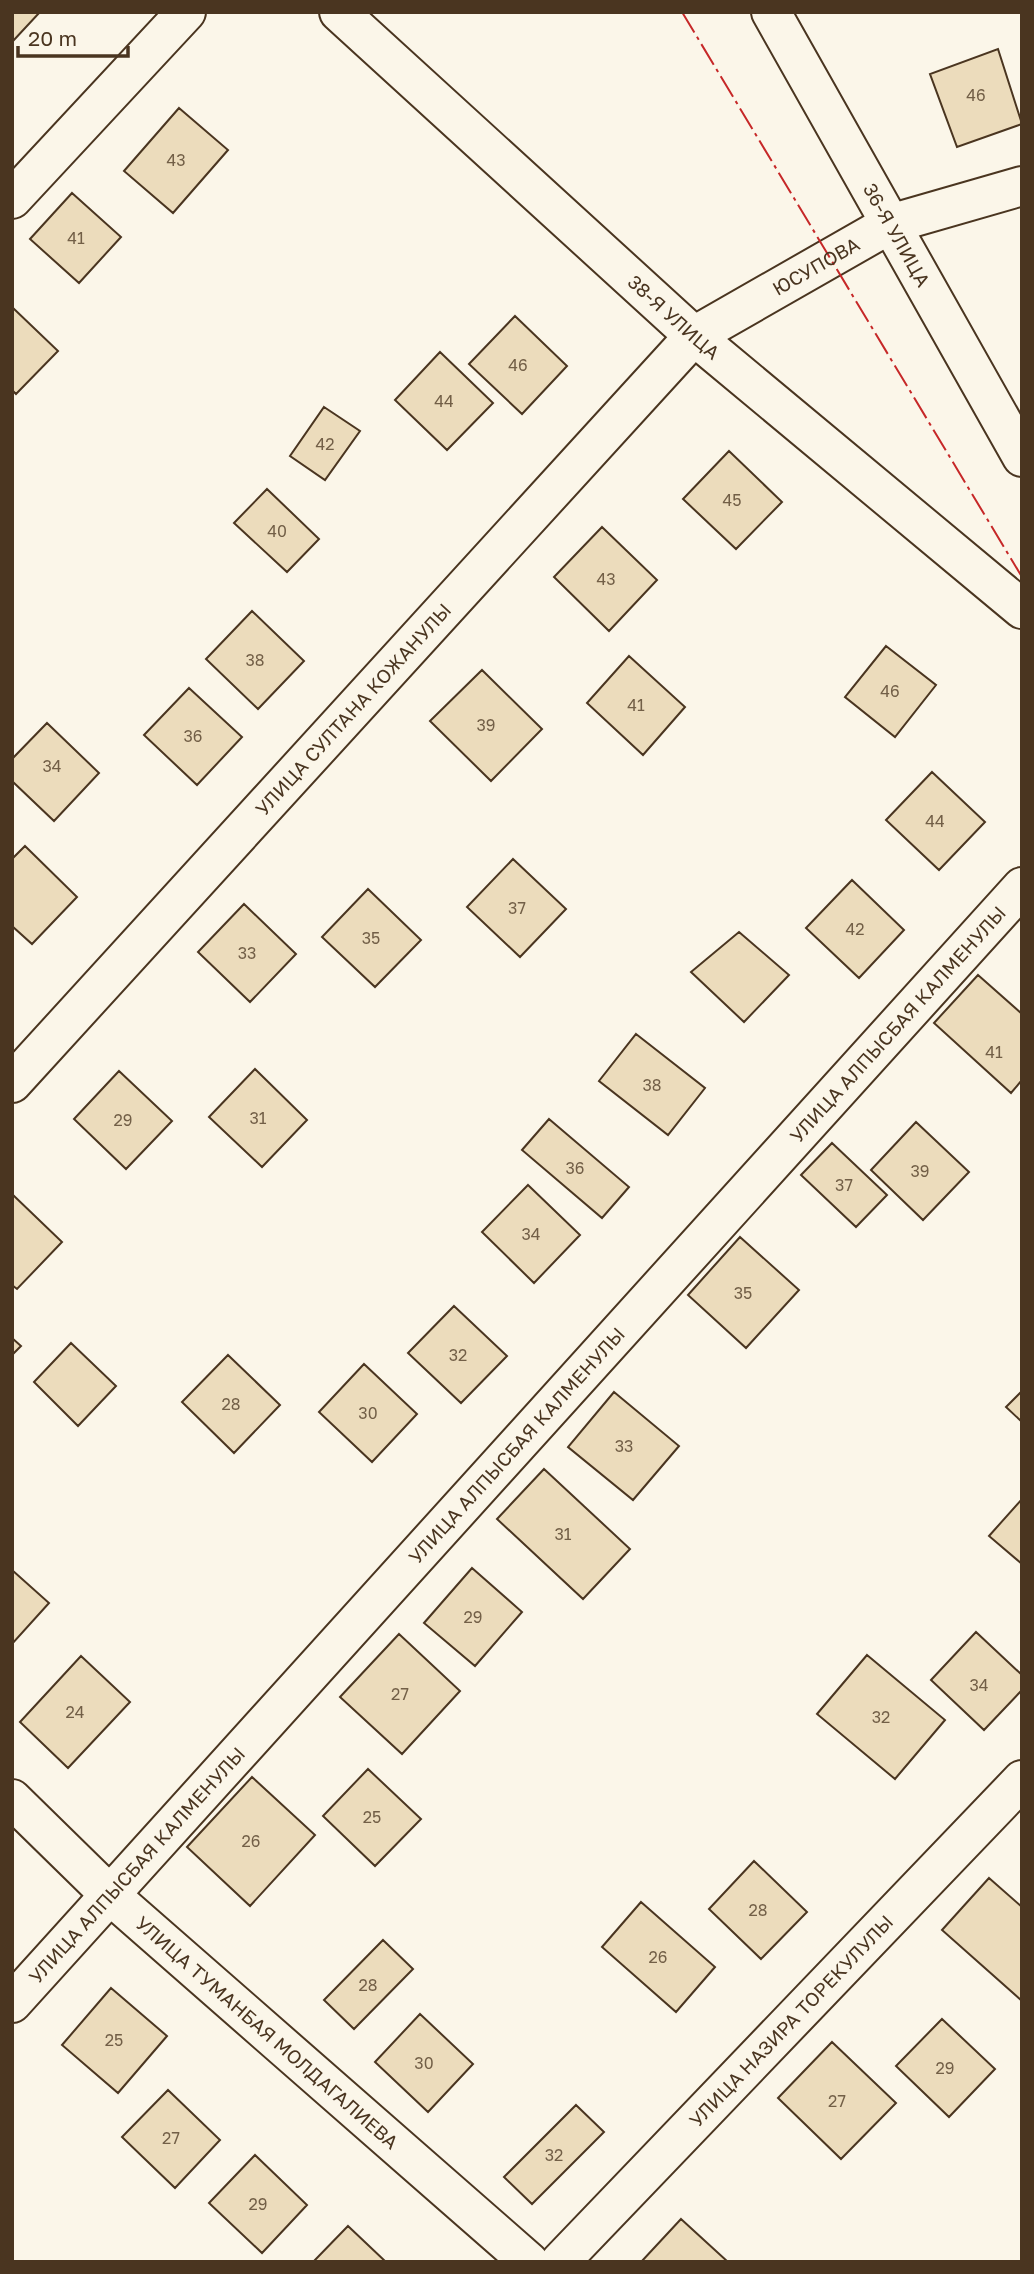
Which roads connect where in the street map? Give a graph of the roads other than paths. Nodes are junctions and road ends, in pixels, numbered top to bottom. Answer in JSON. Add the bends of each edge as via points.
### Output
{"nodes":[{"id":1,"x":186,"y":12,"type":"edge"},
{"id":2,"x":339,"y":12,"type":"edge"},
{"id":3,"x":771,"y":12,"type":"edge"},
{"id":4,"x":1022,"y":186,"type":"edge"},
{"id":5,"x":12,"y":199,"type":"edge"},
{"id":6,"x":890,"y":224,"type":"junction"},
{"id":7,"x":694,"y":336,"type":"junction"},
{"id":8,"x":1022,"y":457,"type":"edge"},
{"id":9,"x":1022,"y":609,"type":"edge"},
{"id":10,"x":1022,"y":887,"type":"edge"},
{"id":11,"x":12,"y":1083,"type":"edge"},
{"id":12,"x":1022,"y":1780,"type":"edge"},
{"id":13,"x":12,"y":1799,"type":"edge"},
{"id":14,"x":110,"y":1895,"type":"junction"},
{"id":15,"x":12,"y":2003,"type":"edge"},
{"id":16,"x":529,"y":2262,"type":"edge"},
{"id":17,"x":560,"y":2262,"type":"edge"}],
"edges":[{"from":1,"to":5,"type":"street"},
{"from":2,"to":7,"type":"street","name":"38-Я УЛИЦА"},
{"from":3,"to":6,"type":"street","name":"36-Я УЛИЦА"},
{"from":4,"to":6,"type":"street","name":"ЮСУПОВА"},
{"from":6,"to":7,"type":"street","name":"ЮСУПОВА"},
{"from":6,"to":8,"type":"street","name":"36-Я УЛИЦА"},
{"from":7,"to":9,"type":"street","name":"38-Я УЛИЦА"},
{"from":7,"to":11,"type":"street","name":"УЛИЦА СУЛТАНА КОЖАНУЛЫ"},
{"from":10,"to":14,"type":"street","name":"УЛИЦА АЛПЫСБАЯ КАЛМЕНУЛЫ"},
{"from":12,"to":17,"type":"street","name":"УЛИЦА НАЗИРА ТОРЕКУЛУЛЫ"},
{"from":13,"to":14,"type":"street","name":"УЛИЦА ТУМАНБАЯ МОЛДАГАЛИЕВА"},
{"from":14,"to":15,"type":"street","name":"УЛИЦА АЛПЫСБАЯ КАЛМЕНУЛЫ"},
{"from":14,"to":16,"type":"street","name":"УЛИЦА ТУМАНБАЯ МОЛДАГАЛИЕВА"}]}
